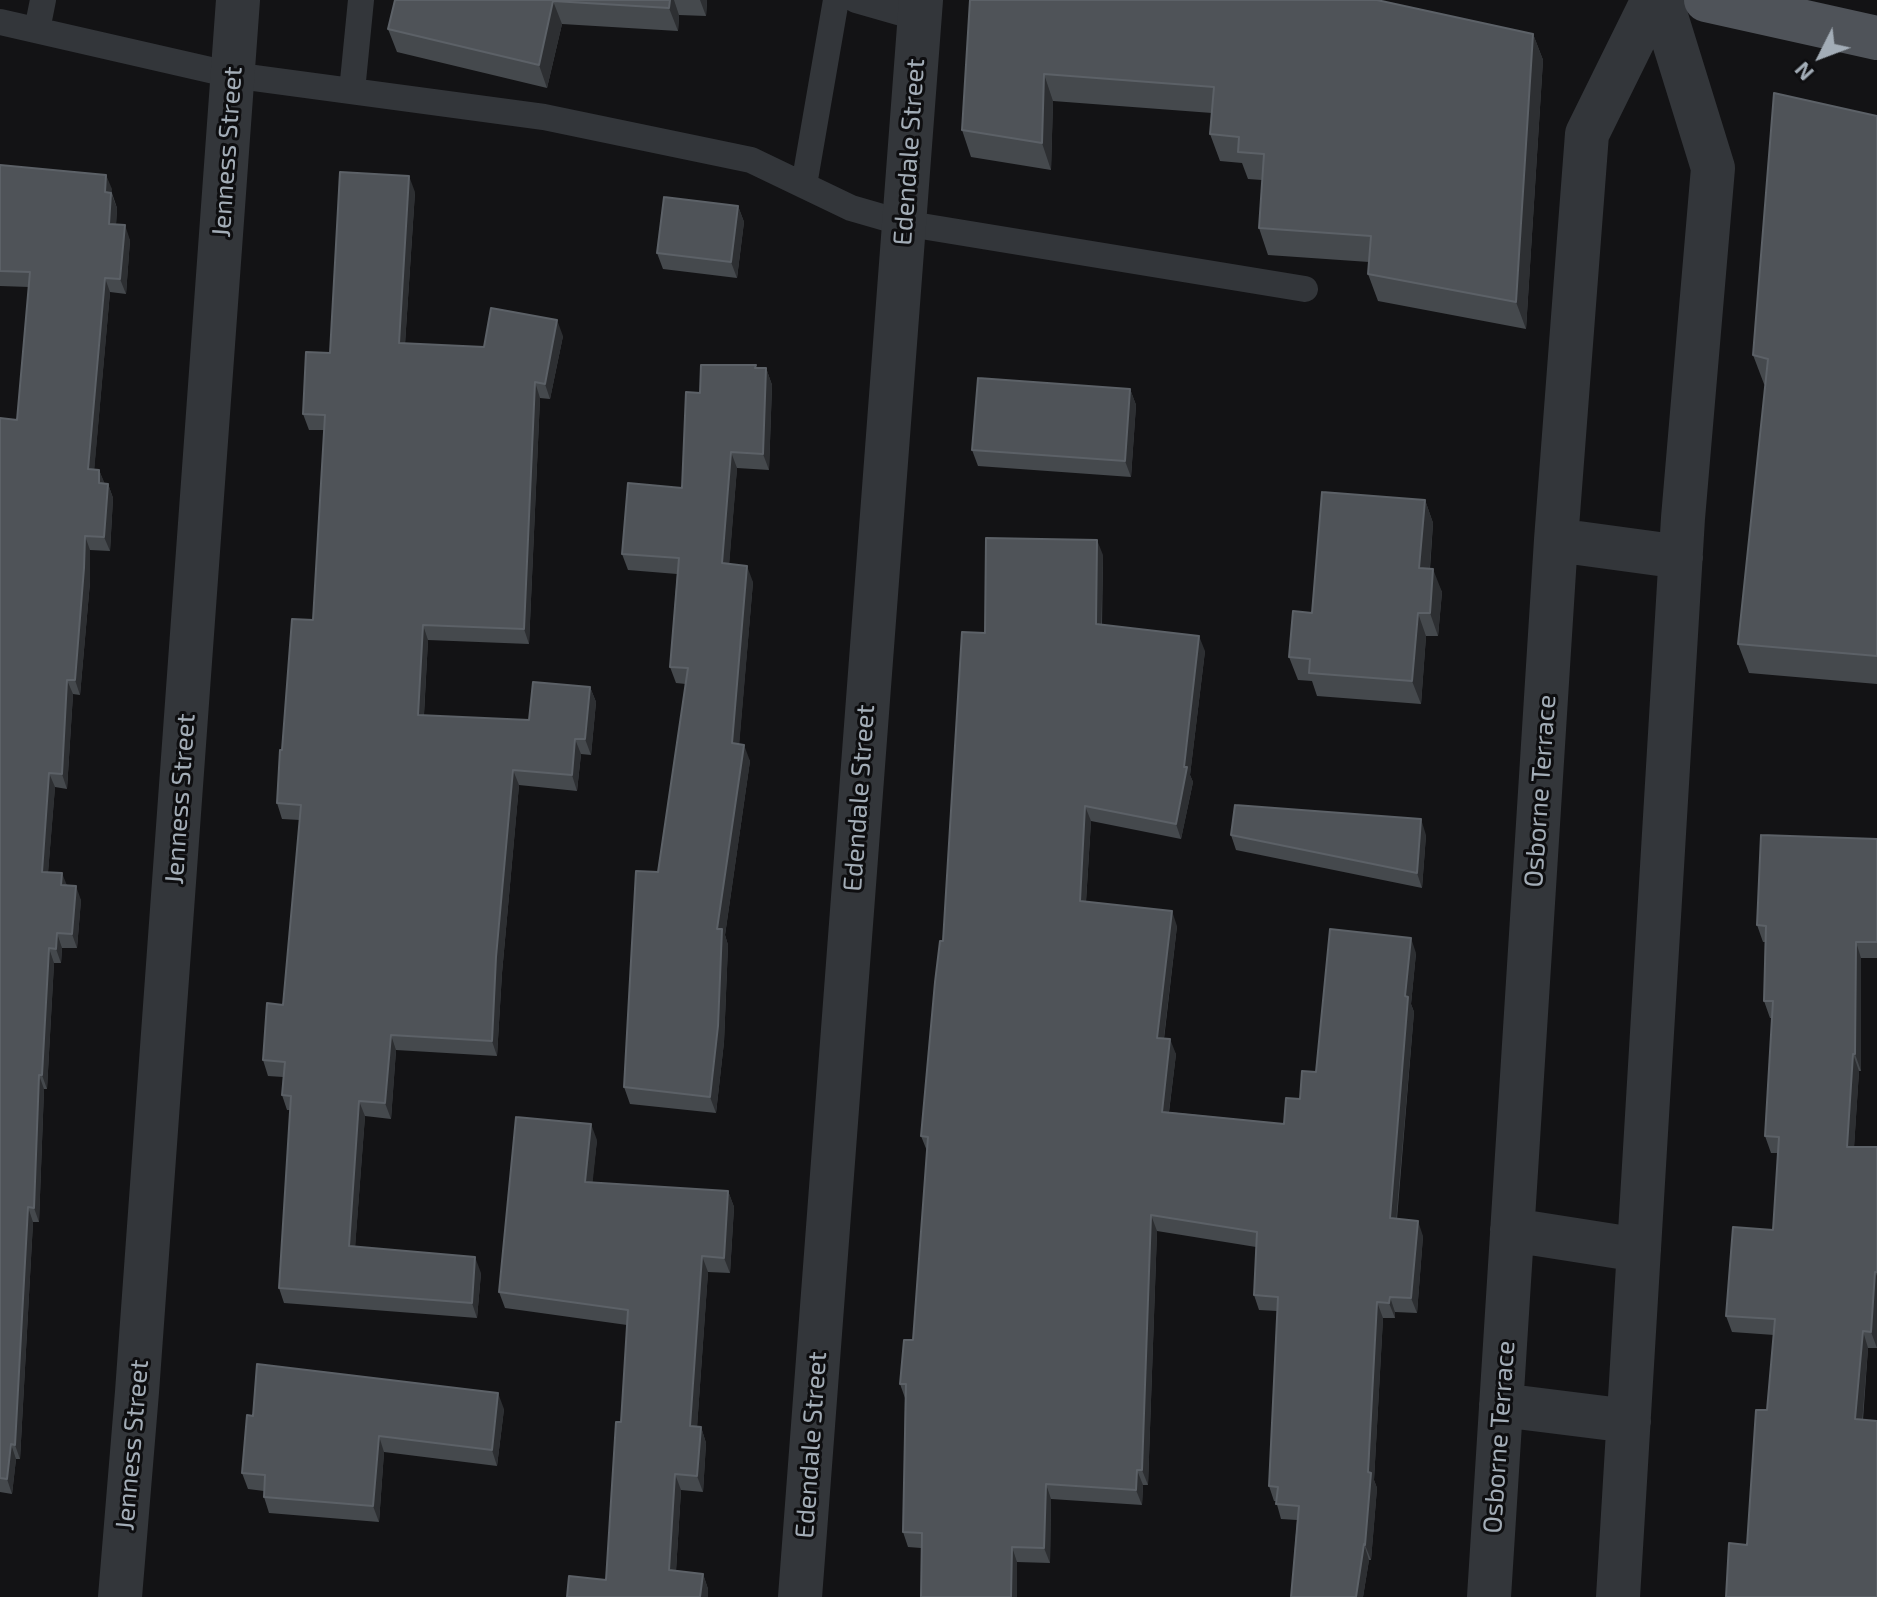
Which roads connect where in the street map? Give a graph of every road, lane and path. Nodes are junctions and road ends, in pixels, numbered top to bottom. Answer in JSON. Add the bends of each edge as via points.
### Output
{"nodes":[{"id":1,"x":43,"y":0,"type":"edge"},
{"id":2,"x":238,"y":0,"type":"edge"},
{"id":3,"x":361,"y":0,"type":"edge"},
{"id":4,"x":836,"y":0,"type":"edge"},
{"id":5,"x":856,"y":0,"type":"edge"},
{"id":6,"x":1653,"y":0,"type":"edge"},
{"id":7,"x":1661,"y":0,"type":"edge"},
{"id":8,"x":1706,"y":0,"type":"edge"},
{"id":9,"x":920,"y":9,"type":"edge"},
{"id":10,"x":0,"y":22,"type":"edge"},
{"id":11,"x":37,"y":30,"type":"junction"},
{"id":12,"x":1877,"y":38,"type":"edge"},
{"id":13,"x":232,"y":75,"type":"junction"},
{"id":14,"x":352,"y":91,"type":"junction"},
{"id":15,"x":804,"y":185,"type":"junction"},
{"id":16,"x":903,"y":223,"type":"junction"},
{"id":17,"x":1305,"y":289,"type":"dead end"},
{"id":18,"x":1556,"y":540,"type":"junction"},
{"id":19,"x":1681,"y":557,"type":"junction"},
{"id":20,"x":1512,"y":1230,"type":"junction"},
{"id":21,"x":1639,"y":1250,"type":"junction"},
{"id":22,"x":1501,"y":1405,"type":"junction"},
{"id":23,"x":1629,"y":1421,"type":"junction"},
{"id":24,"x":120,"y":1597,"type":"edge"},
{"id":25,"x":800,"y":1597,"type":"edge"},
{"id":26,"x":1489,"y":1597,"type":"edge"},
{"id":27,"x":1618,"y":1597,"type":"edge"}],
"edges":[{"from":1,"to":11,"type":"lane"},
{"from":2,"to":13,"type":"street","name":"Jenness Street"},
{"from":3,"to":14,"type":"lane"},
{"from":4,"to":15,"type":"lane"},
{"from":5,"to":9,"type":"lane"},
{"from":6,"to":18,"type":"street","name":"Osborne Terrace","via":[[1587,134]]},
{"from":7,"to":19,"type":"street","via":[[1713,168]]},
{"from":8,"to":12,"type":"main road"},
{"from":9,"to":16,"type":"street","name":"Edendale Street"},
{"from":10,"to":11,"type":"lane"},
{"from":11,"to":13,"type":"lane"},
{"from":13,"to":14,"type":"lane"},
{"from":13,"to":24,"type":"street","name":"Jenness Street"},
{"from":14,"to":15,"type":"lane","via":[[544,117],[751,160]]},
{"from":15,"to":16,"type":"lane","via":[[851,208]]},
{"from":16,"to":17,"type":"lane"},
{"from":16,"to":25,"type":"street","name":"Edendale Street"},
{"from":18,"to":19,"type":"street"},
{"from":18,"to":20,"type":"street","name":"Osborne Terrace"},
{"from":19,"to":21,"type":"street"},
{"from":20,"to":21,"type":"street"},
{"from":20,"to":22,"type":"street","name":"Osborne Terrace"},
{"from":21,"to":23,"type":"street"},
{"from":22,"to":23,"type":"street"},
{"from":22,"to":26,"type":"street","name":"Osborne Terrace"},
{"from":23,"to":27,"type":"street"}]}
